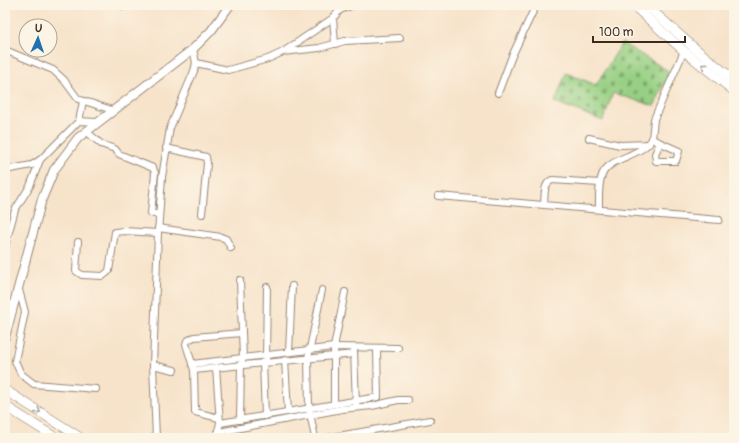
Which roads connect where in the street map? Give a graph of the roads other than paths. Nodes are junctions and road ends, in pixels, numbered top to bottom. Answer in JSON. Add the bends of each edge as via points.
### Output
{"nodes":[{"id":1,"x":230,"y":5,"type":"edge"},
{"id":2,"x":353,"y":5,"type":"edge"},
{"id":3,"x":536,"y":5,"type":"edge"},
{"id":4,"x":633,"y":5,"type":"edge"},
{"id":5,"x":646,"y":5,"type":"edge"},
{"id":6,"x":332,"y":18,"type":"junction"},
{"id":7,"x":400,"y":38,"type":"dead end"},
{"id":8,"x":335,"y":44,"type":"junction"},
{"id":9,"x":193,"y":49,"type":"junction"},
{"id":10,"x":5,"y":50,"type":"edge"},
{"id":11,"x":684,"y":51,"type":"junction"},
{"id":12,"x":283,"y":52,"type":"junction"},
{"id":13,"x":196,"y":63,"type":"junction"},
{"id":14,"x":734,"y":80,"type":"edge"},
{"id":15,"x":734,"y":91,"type":"edge"},
{"id":16,"x":498,"y":93,"type":"dead end"},
{"id":17,"x":83,"y":102,"type":"junction"},
{"id":18,"x":112,"y":110,"type":"junction"},
{"id":19,"x":78,"y":121,"type":"junction"},
{"id":20,"x":96,"y":122,"type":"junction"},
{"id":21,"x":86,"y":131,"type":"junction"},
{"id":22,"x":590,"y":138,"type":"dead end"},
{"id":23,"x":651,"y":142,"type":"junction"},
{"id":24,"x":660,"y":143,"type":"dead end"},
{"id":25,"x":166,"y":148,"type":"junction"},
{"id":26,"x":40,"y":160,"type":"junction"},
{"id":27,"x":5,"y":170,"type":"edge"},
{"id":28,"x":600,"y":183,"type":"junction"},
{"id":29,"x":438,"y":196,"type":"dead end"},
{"id":30,"x":544,"y":204,"type":"junction"},
{"id":31,"x":599,"y":209,"type":"junction"},
{"id":32,"x":202,"y":214,"type":"dead end"},
{"id":33,"x":159,"y":215,"type":"junction"},
{"id":34,"x":719,"y":220,"type":"dead end"},
{"id":35,"x":158,"y":230,"type":"junction"},
{"id":36,"x":78,"y":242,"type":"dead end"},
{"id":37,"x":5,"y":246,"type":"edge"},
{"id":38,"x":231,"y":248,"type":"dead end"},
{"id":39,"x":240,"y":280,"type":"dead end"},
{"id":40,"x":18,"y":284,"type":"junction"},
{"id":41,"x":292,"y":286,"type":"dead end"},
{"id":42,"x":267,"y":287,"type":"dead end"},
{"id":43,"x":322,"y":290,"type":"dead end"},
{"id":44,"x":345,"y":292,"type":"dead end"},
{"id":45,"x":242,"y":332,"type":"junction"},
{"id":46,"x":5,"y":337,"type":"edge"},
{"id":47,"x":334,"y":347,"type":"junction"},
{"id":48,"x":398,"y":348,"type":"dead end"},
{"id":49,"x":377,"y":349,"type":"junction"},
{"id":50,"x":311,"y":350,"type":"junction"},
{"id":51,"x":354,"y":351,"type":"junction"},
{"id":52,"x":289,"y":352,"type":"junction"},
{"id":53,"x":265,"y":355,"type":"junction"},
{"id":54,"x":334,"y":355,"type":"junction"},
{"id":55,"x":243,"y":358,"type":"junction"},
{"id":56,"x":308,"y":358,"type":"junction"},
{"id":57,"x":285,"y":360,"type":"junction"},
{"id":58,"x":265,"y":362,"type":"junction"},
{"id":59,"x":153,"y":365,"type":"junction"},
{"id":60,"x":241,"y":365,"type":"junction"},
{"id":61,"x":193,"y":367,"type":"junction"},
{"id":62,"x":216,"y":367,"type":"junction"},
{"id":63,"x":174,"y":370,"type":"dead end"},
{"id":64,"x":96,"y":389,"type":"dead end"},
{"id":65,"x":5,"y":390,"type":"edge"},
{"id":66,"x":356,"y":400,"type":"junction"},
{"id":67,"x":408,"y":400,"type":"dead end"},
{"id":68,"x":334,"y":404,"type":"junction"},
{"id":69,"x":5,"y":406,"type":"edge"},
{"id":70,"x":356,"y":407,"type":"junction"},
{"id":71,"x":309,"y":408,"type":"junction"},
{"id":72,"x":288,"y":412,"type":"junction"},
{"id":73,"x":310,"y":415,"type":"junction"},
{"id":74,"x":265,"y":416,"type":"junction"},
{"id":75,"x":252,"y":418,"type":"junction"},
{"id":76,"x":240,"y":420,"type":"junction"},
{"id":77,"x":430,"y":420,"type":"dead end"},
{"id":78,"x":219,"y":421,"type":"junction"},
{"id":79,"x":254,"y":426,"type":"junction"},
{"id":80,"x":354,"y":433,"type":"junction"},
{"id":81,"x":218,"y":435,"type":"edge"},
{"id":82,"x":56,"y":438,"type":"edge"},
{"id":83,"x":80,"y":438,"type":"edge"},
{"id":84,"x":156,"y":438,"type":"edge"},
{"id":85,"x":315,"y":438,"type":"edge"},
{"id":86,"x":327,"y":438,"type":"edge"},
{"id":87,"x":362,"y":438,"type":"edge"}],
"edges":[{"from":1,"to":9,"type":"main road","via":[[216,26]]},
{"from":2,"to":6,"type":"street","via":[[340,10]]},
{"from":3,"to":16,"type":"street"},
{"from":4,"to":11,"type":"highway"},
{"from":5,"to":14,"type":"highway"},
{"from":6,"to":8,"type":"street"},
{"from":6,"to":12,"type":"street"},
{"from":7,"to":8,"type":"street","via":[[345,41]]},
{"from":8,"to":12,"type":"street"},
{"from":9,"to":13,"type":"street"},
{"from":9,"to":18,"type":"main road"},
{"from":10,"to":17,"type":"street","via":[[53,70]]},
{"from":15,"to":11,"type":"highway","one_way":true},
{"from":11,"to":23,"type":"street","via":[[654,119]]},
{"from":12,"to":13,"type":"street","via":[[228,70]]},
{"from":13,"to":25,"type":"street","via":[[170,128]]},
{"from":17,"to":18,"type":"street"},
{"from":17,"to":19,"type":"street"},
{"from":18,"to":20,"type":"main road"},
{"from":19,"to":20,"type":"street"},
{"from":19,"to":26,"type":"street"},
{"from":20,"to":21,"type":"main road"},
{"from":21,"to":33,"type":"street","via":[[101,144],[115,149],[119,154],[153,168],[155,173],[152,213]]},
{"from":21,"to":40,"type":"main road","via":[[61,159],[50,179]]},
{"from":22,"to":23,"type":"street","via":[[620,145]]},
{"from":23,"to":24,"type":"street"},
{"from":23,"to":28,"type":"street","via":[[609,166]]},
{"from":25,"to":32,"type":"street","via":[[206,157]]},
{"from":25,"to":33,"type":"street"},
{"from":26,"to":27,"type":"street","via":[[32,165]]},
{"from":26,"to":37,"type":"street","via":[[30,186],[15,210]]},
{"from":28,"to":30,"type":"street","via":[[552,180],[545,187]]},
{"from":28,"to":31,"type":"street"},
{"from":29,"to":30,"type":"street"},
{"from":30,"to":31,"type":"street"},
{"from":31,"to":34,"type":"street"},
{"from":33,"to":35,"type":"street"},
{"from":35,"to":36,"type":"street","via":[[115,232],[109,271],[103,276],[82,275],[76,271]]},
{"from":35,"to":38,"type":"street","via":[[221,238],[226,240]]},
{"from":35,"to":59,"type":"street"},
{"from":39,"to":45,"type":"street"},
{"from":40,"to":46,"type":"main road"},
{"from":40,"to":64,"type":"street","via":[[25,312],[15,361],[21,374],[40,385]]},
{"from":41,"to":52,"type":"street"},
{"from":42,"to":53,"type":"street"},
{"from":43,"to":50,"type":"street"},
{"from":44,"to":47,"type":"street"},
{"from":45,"to":55,"type":"street"},
{"from":45,"to":61,"type":"street","via":[[187,340]]},
{"from":47,"to":50,"type":"street"},
{"from":47,"to":51,"type":"street"},
{"from":47,"to":54,"type":"street"},
{"from":48,"to":49,"type":"street"},
{"from":49,"to":51,"type":"street"},
{"from":49,"to":66,"type":"street","via":[[378,397]]},
{"from":50,"to":52,"type":"street"},
{"from":50,"to":56,"type":"street"},
{"from":51,"to":54,"type":"street"},
{"from":51,"to":66,"type":"street"},
{"from":52,"to":53,"type":"street"},
{"from":53,"to":55,"type":"street"},
{"from":53,"to":58,"type":"street"},
{"from":54,"to":56,"type":"street"},
{"from":54,"to":68,"type":"street"},
{"from":55,"to":60,"type":"street"},
{"from":55,"to":61,"type":"street"},
{"from":56,"to":57,"type":"street"},
{"from":56,"to":71,"type":"street"},
{"from":57,"to":58,"type":"street"},
{"from":57,"to":72,"type":"street"},
{"from":58,"to":60,"type":"street"},
{"from":58,"to":74,"type":"street"},
{"from":59,"to":63,"type":"street"},
{"from":59,"to":84,"type":"street"},
{"from":60,"to":62,"type":"street"},
{"from":60,"to":76,"type":"street"},
{"from":61,"to":62,"type":"street"},
{"from":61,"to":78,"type":"street","via":[[194,412]]},
{"from":62,"to":78,"type":"street"},
{"from":65,"to":83,"type":"highway","one_way":true},
{"from":66,"to":68,"type":"street"},
{"from":66,"to":70,"type":"street"},
{"from":67,"to":70,"type":"street"},
{"from":68,"to":71,"type":"street"},
{"from":69,"to":82,"type":"highway"},
{"from":70,"to":73,"type":"street"},
{"from":71,"to":72,"type":"street"},
{"from":71,"to":73,"type":"street"},
{"from":72,"to":74,"type":"street"},
{"from":73,"to":79,"type":"street"},
{"from":73,"to":85,"type":"street"},
{"from":74,"to":75,"type":"street"},
{"from":75,"to":76,"type":"street"},
{"from":75,"to":79,"type":"street"},
{"from":76,"to":78,"type":"street"},
{"from":77,"to":80,"type":"street"},
{"from":78,"to":81,"type":"street"},
{"from":79,"to":81,"type":"street"},
{"from":80,"to":86,"type":"street"},
{"from":80,"to":87,"type":"street"}]}
